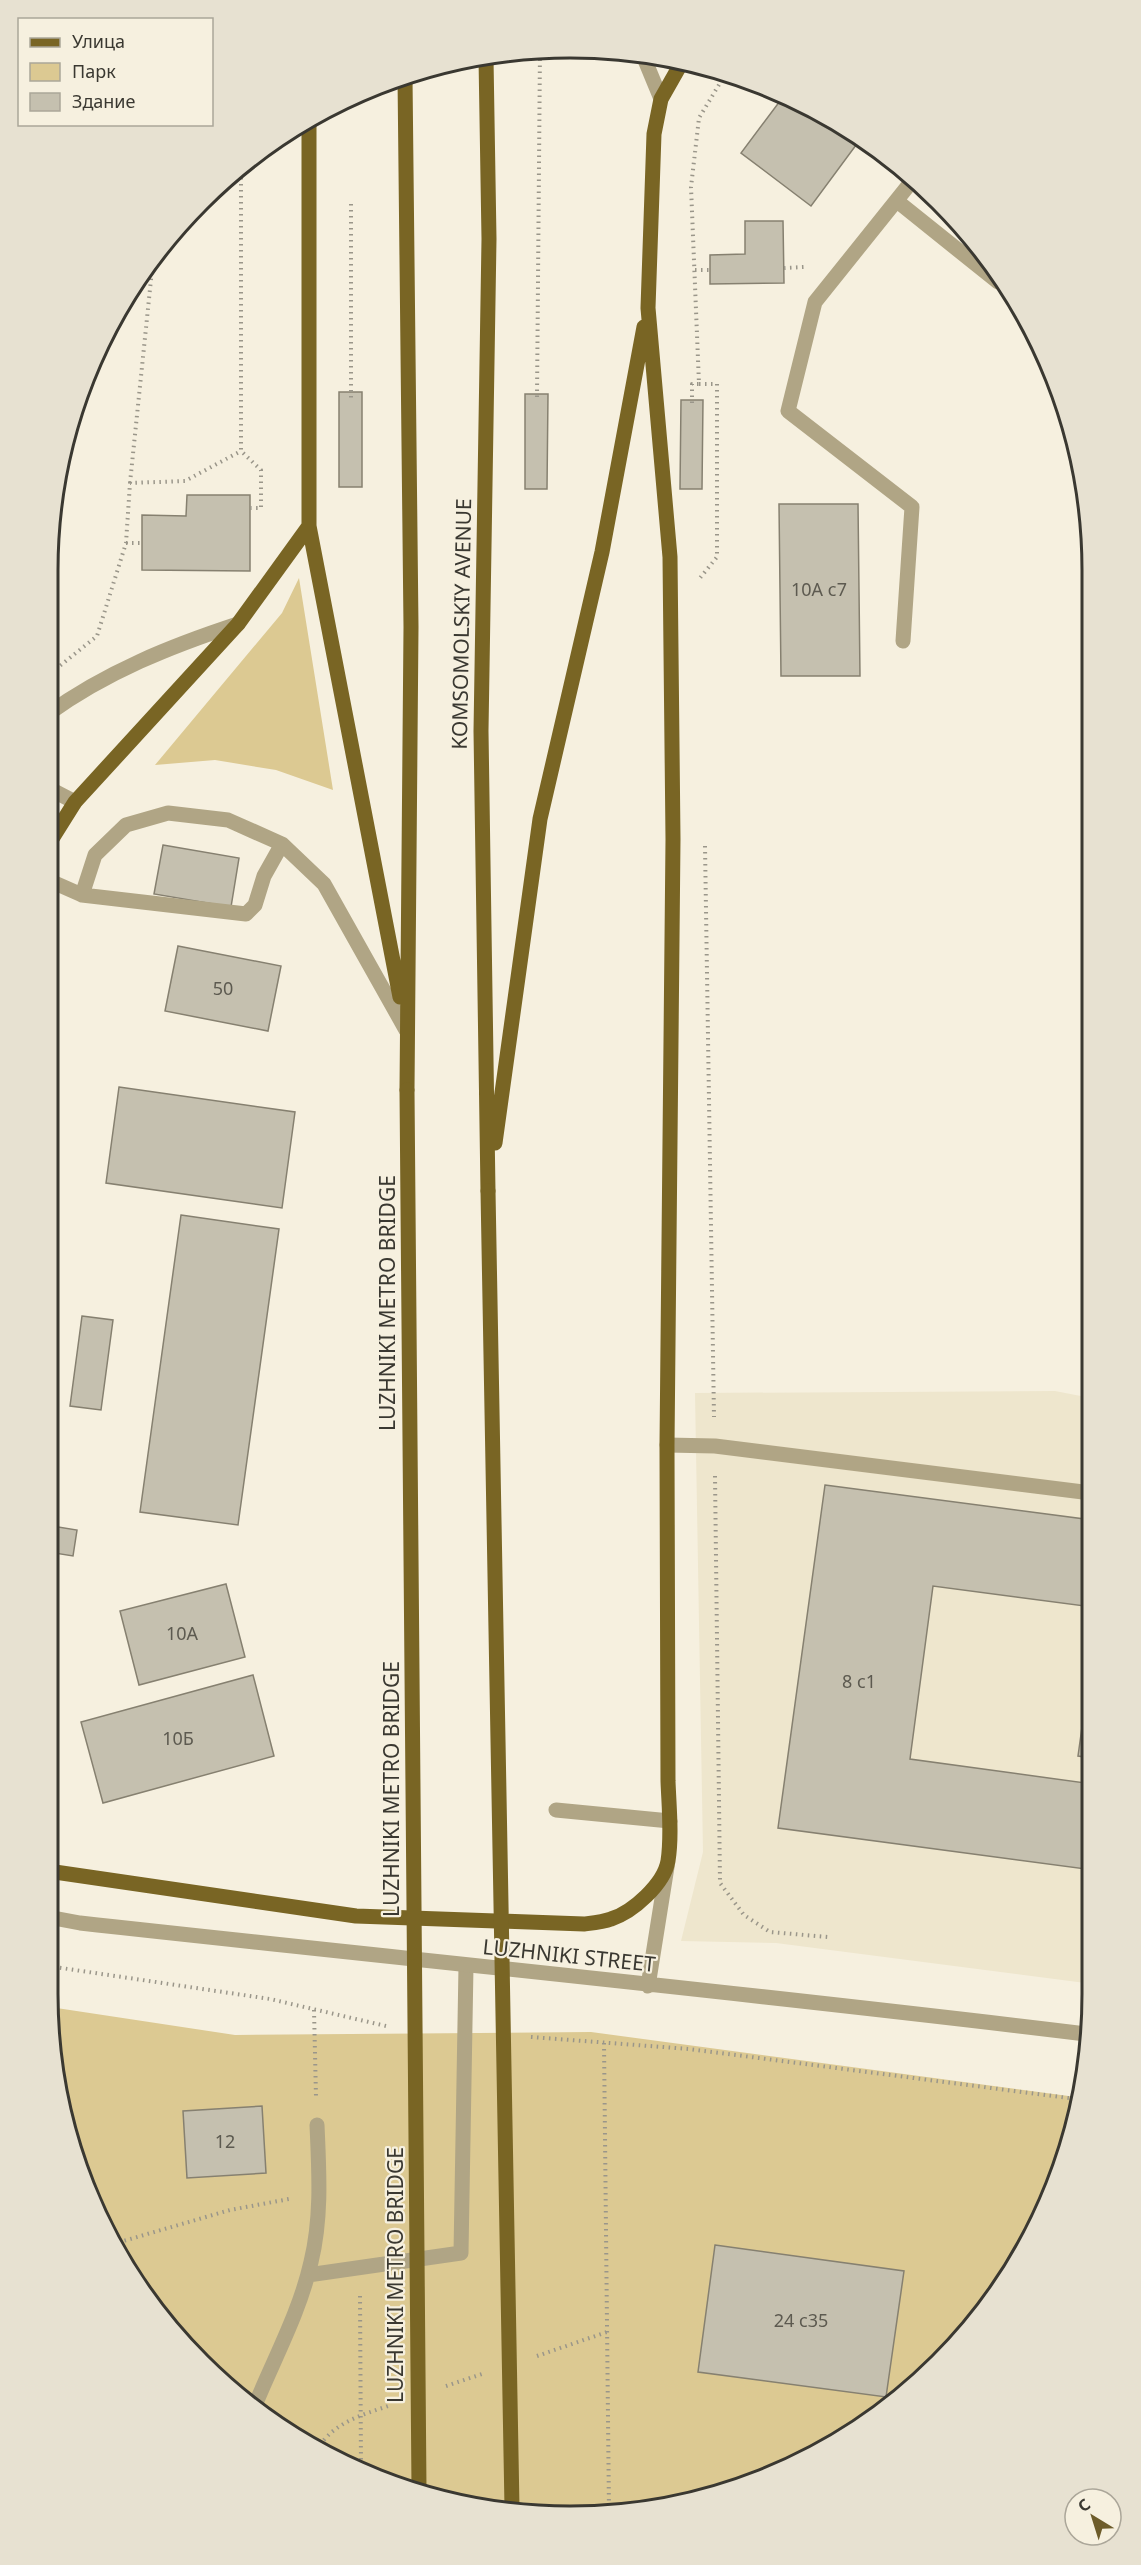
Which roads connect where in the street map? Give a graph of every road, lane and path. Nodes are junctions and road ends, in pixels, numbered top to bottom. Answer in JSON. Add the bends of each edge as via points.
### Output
{"nodes":[{"id":1,"x":540,"y":60,"type":"edge"},
{"id":2,"x":644,"y":64,"type":"edge"},
{"id":3,"x":486,"y":66,"type":"edge"},
{"id":4,"x":678,"y":70,"type":"edge"},
{"id":5,"x":721,"y":82,"type":"edge"},
{"id":6,"x":405,"y":86,"type":"edge"},
{"id":7,"x":661,"y":99,"type":"junction"},
{"id":8,"x":309,"y":131,"type":"edge"},
{"id":9,"x":241,"y":179,"type":"edge"},
{"id":10,"x":908,"y":186,"type":"edge"},
{"id":11,"x":897,"y":201,"type":"junction"},
{"id":12,"x":351,"y":204,"type":"dead end"},
{"id":13,"x":695,"y":270,"type":"junction"},
{"id":14,"x":710,"y":270,"type":"dead end"},
{"id":15,"x":987,"y":273,"type":"edge"},
{"id":16,"x":151,"y":277,"type":"edge"},
{"id":17,"x":648,"y":308,"type":"junction"},
{"id":18,"x":699,"y":384,"type":"junction"},
{"id":19,"x":537,"y":397,"type":"dead end"},
{"id":20,"x":351,"y":398,"type":"dead end"},
{"id":21,"x":692,"y":403,"type":"dead end"},
{"id":22,"x":241,"y":451,"type":"junction"},
{"id":23,"x":130,"y":483,"type":"junction"},
{"id":24,"x":248,"y":508,"type":"dead end"},
{"id":25,"x":309,"y":526,"type":"junction"},
{"id":26,"x":126,"y":543,"type":"junction"},
{"id":27,"x":142,"y":543,"type":"dead end"},
{"id":28,"x":699,"y":580,"type":"dead end"},
{"id":29,"x":238,"y":624,"type":"junction"},
{"id":30,"x":903,"y":641,"type":"dead end"},
{"id":31,"x":58,"y":668,"type":"edge"},
{"id":32,"x":58,"y":708,"type":"edge"},
{"id":33,"x":58,"y":793,"type":"edge"},
{"id":34,"x":75,"y":802,"type":"junction"},
{"id":35,"x":58,"y":829,"type":"edge"},
{"id":36,"x":705,"y":839,"type":"dead end"},
{"id":37,"x":282,"y":844,"type":"junction"},
{"id":38,"x":58,"y":884,"type":"edge"},
{"id":39,"x":82,"y":895,"type":"junction"},
{"id":40,"x":406,"y":1030,"type":"junction"},
{"id":41,"x":488,"y":1191,"type":"junction"},
{"id":42,"x":667,"y":1445,"type":"junction"},
{"id":43,"x":715,"y":1446,"type":"junction"},
{"id":44,"x":1082,"y":1492,"type":"edge"},
{"id":45,"x":556,"y":1810,"type":"dead end"},
{"id":46,"x":670,"y":1821,"type":"junction"},
{"id":47,"x":668,"y":1863,"type":"junction"},
{"id":48,"x":58,"y":1873,"type":"edge"},
{"id":49,"x":58,"y":1919,"type":"edge"},
{"id":50,"x":828,"y":1937,"type":"dead end"},
{"id":51,"x":466,"y":1966,"type":"junction"},
{"id":52,"x":58,"y":1967,"type":"edge"},
{"id":53,"x":648,"y":1986,"type":"junction"},
{"id":54,"x":314,"y":2010,"type":"junction"},
{"id":55,"x":395,"y":2027,"type":"dead end"},
{"id":56,"x":1081,"y":2033,"type":"edge"},
{"id":57,"x":523,"y":2037,"type":"dead end"},
{"id":58,"x":604,"y":2043,"type":"junction"},
{"id":59,"x":1072,"y":2098,"type":"edge"},
{"id":60,"x":317,"y":2125,"type":"joint"},
{"id":61,"x":320,"y":2192,"type":"junction"},
{"id":62,"x":122,"y":2241,"type":"edge"},
{"id":63,"x":360,"y":2268,"type":"junction"},
{"id":64,"x":308,"y":2275,"type":"junction"},
{"id":65,"x":607,"y":2332,"type":"junction"},
{"id":66,"x":528,"y":2359,"type":"dead end"},
{"id":67,"x":484,"y":2374,"type":"dead end"},
{"id":68,"x":439,"y":2389,"type":"dead end"},
{"id":69,"x":257,"y":2400,"type":"edge"},
{"id":70,"x":394,"y":2404,"type":"dead end"},
{"id":71,"x":360,"y":2415,"type":"junction"},
{"id":72,"x":323,"y":2443,"type":"edge"},
{"id":73,"x":361,"y":2462,"type":"edge"},
{"id":74,"x":419,"y":2483,"type":"edge"},
{"id":75,"x":512,"y":2503,"type":"edge"},
{"id":76,"x":609,"y":2505,"type":"edge"}],
"edges":[{"from":1,"to":19,"type":"path"},
{"from":2,"to":7,"type":"street"},
{"from":3,"to":41,"type":"main road","name":"KOMSOMOLSKIY AVENUE","via":[[489,239],[481,731]]},
{"from":4,"to":7,"type":"main road"},
{"from":5,"to":13,"type":"path","via":[[699,118],[691,186]]},
{"from":6,"to":40,"type":"main road","via":[[411,627]]},
{"from":7,"to":17,"type":"main road","via":[[654,134]]},
{"from":8,"to":25,"type":"main road"},
{"from":9,"to":22,"type":"path"},
{"from":10,"to":11,"type":"street"},
{"from":11,"to":15,"type":"street"},
{"from":11,"to":30,"type":"street","via":[[815,302],[788,411],[912,507]]},
{"from":12,"to":20,"type":"path"},
{"from":13,"to":14,"type":"path"},
{"from":13,"to":18,"type":"path"},
{"from":16,"to":23,"type":"path"},
{"from":17,"to":41,"type":"main road","via":[[602,552],[540,819]]},
{"from":17,"to":42,"type":"main road","via":[[670,557],[673,839]]},
{"from":18,"to":21,"type":"path","via":[[692,384]]},
{"from":18,"to":28,"type":"path","via":[[717,384],[717,557]]},
{"from":22,"to":23,"type":"path","via":[[185,481]]},
{"from":22,"to":24,"type":"path","via":[[261,470],[261,508]]},
{"from":23,"to":26,"type":"path"},
{"from":25,"to":29,"type":"main road"},
{"from":25,"to":40,"type":"main road"},
{"from":26,"to":27,"type":"path"},
{"from":26,"to":31,"type":"path","via":[[97,636]]},
{"from":29,"to":32,"type":"street","via":[[179,643],[121,669]]},
{"from":29,"to":34,"type":"main road"},
{"from":33,"to":34,"type":"street"},
{"from":34,"to":35,"type":"main road"},
{"from":36,"to":43,"type":"path"},
{"from":37,"to":39,"type":"street","via":[[264,876],[255,905],[246,914]]},
{"from":37,"to":39,"type":"street","via":[[228,820],[168,813],[126,825],[95,855]]},
{"from":37,"to":40,"type":"street","via":[[324,884]]},
{"from":38,"to":39,"type":"street"},
{"from":40,"to":74,"type":"main road","name":"LUZHNIKI METRO BRIDGE","bridge":true},
{"from":41,"to":75,"type":"main road","bridge":true},
{"from":42,"to":43,"type":"street"},
{"from":42,"to":46,"type":"main road"},
{"from":43,"to":44,"type":"street"},
{"from":43,"to":50,"type":"path","via":[[720,1883],[744,1915],[770,1932]]},
{"from":45,"to":46,"type":"street"},
{"from":46,"to":47,"type":"main road"},
{"from":47,"to":48,"type":"main road","via":[[660,1879],[638,1902],[613,1919],[584,1924],[357,1916]]},
{"from":47,"to":53,"type":"street"},
{"from":49,"to":51,"type":"street","name":"LUZHNIKI STREET"},
{"from":51,"to":53,"type":"street","name":"LUZHNIKI STREET"},
{"from":51,"to":63,"type":"street","via":[[461,2253]]},
{"from":52,"to":54,"type":"path","via":[[270,1999]]},
{"from":53,"to":56,"type":"street","name":"LUZHNIKI STREET","via":[[816,2001]]},
{"from":54,"to":55,"type":"path"},
{"from":54,"to":60,"type":"path"},
{"from":57,"to":58,"type":"path"},
{"from":58,"to":59,"type":"path","via":[[689,2049]]},
{"from":58,"to":65,"type":"path"},
{"from":60,"to":61,"type":"street"},
{"from":61,"to":62,"type":"path","via":[[230,2210]]},
{"from":61,"to":64,"type":"street"},
{"from":63,"to":64,"type":"street"},
{"from":63,"to":71,"type":"path"},
{"from":64,"to":69,"type":"street"},
{"from":65,"to":66,"type":"path"},
{"from":65,"to":76,"type":"path"},
{"from":67,"to":68,"type":"path"},
{"from":70,"to":71,"type":"path"},
{"from":71,"to":72,"type":"path","via":[[332,2430]]},
{"from":71,"to":73,"type":"path"}]}
